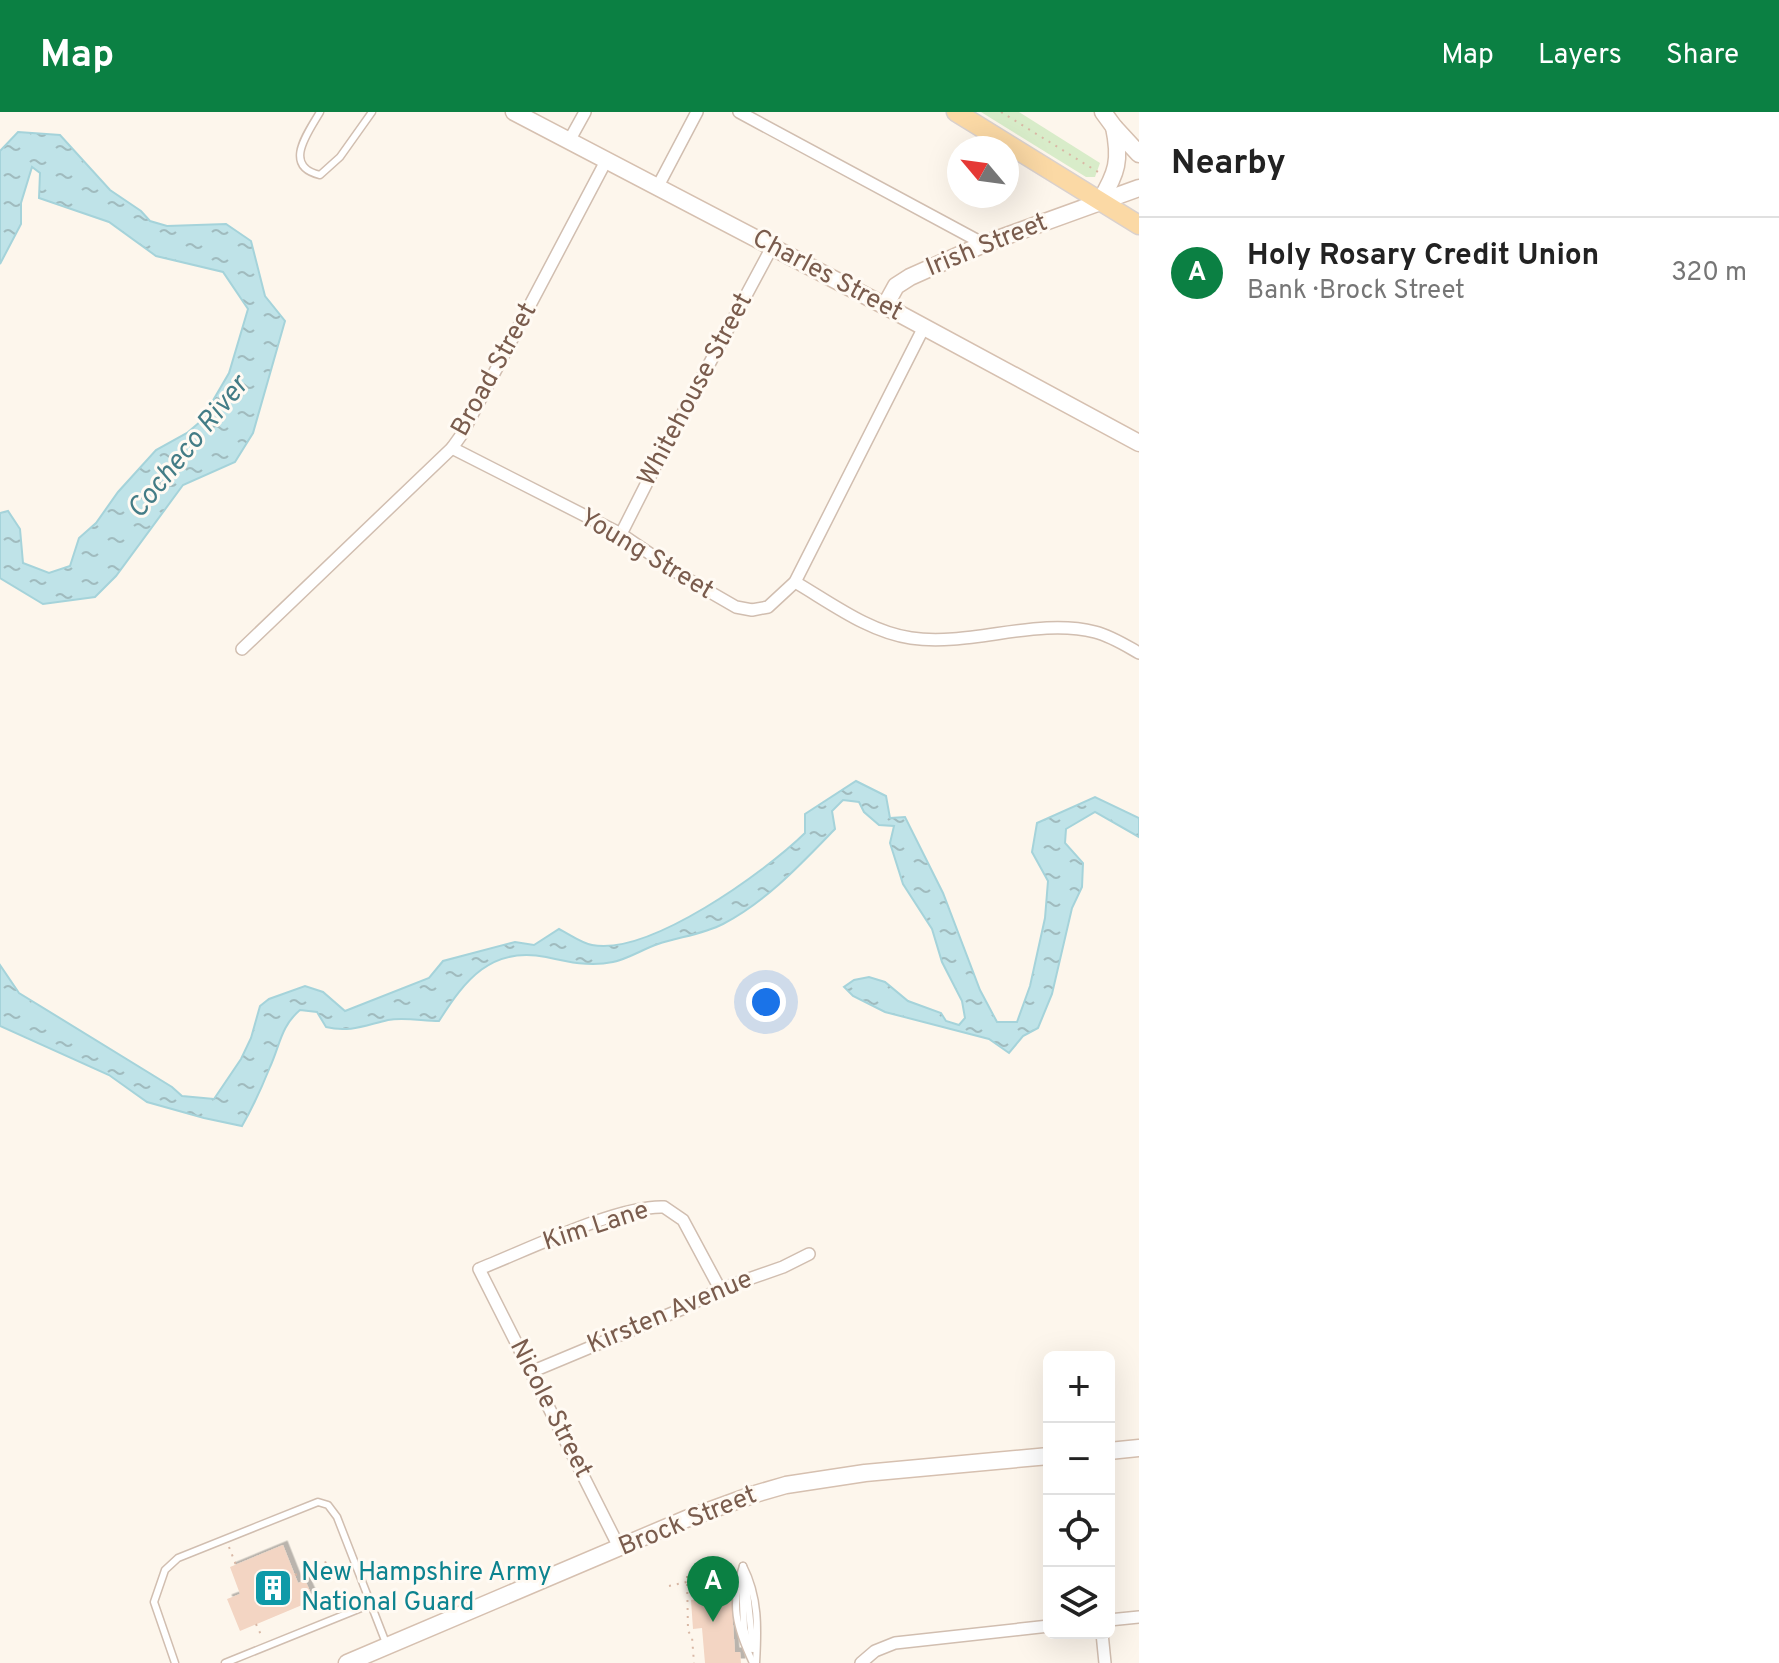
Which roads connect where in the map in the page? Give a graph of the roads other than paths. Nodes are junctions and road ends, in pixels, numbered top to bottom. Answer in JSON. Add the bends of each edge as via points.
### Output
{"nodes":[{"id":1,"x":320,"y":112,"type":"edge"},
{"id":2,"x":372,"y":112,"type":"edge"},
{"id":3,"x":514,"y":112,"type":"edge"},
{"id":4,"x":585,"y":112,"type":"edge"},
{"id":5,"x":697,"y":112,"type":"edge"},
{"id":6,"x":739,"y":112,"type":"edge"},
{"id":7,"x":956,"y":112,"type":"edge"},
{"id":8,"x":1103,"y":112,"type":"edge"},
{"id":9,"x":1114,"y":127,"type":"junction"},
{"id":10,"x":569,"y":141,"type":"junction"},
{"id":11,"x":1139,"y":154,"type":"edge"},
{"id":12,"x":606,"y":161,"type":"junction"},
{"id":13,"x":657,"y":188,"type":"junction"},
{"id":14,"x":1139,"y":188,"type":"edge"},
{"id":15,"x":1100,"y":201,"type":"junction"},
{"id":16,"x":1139,"y":225,"type":"edge"},
{"id":17,"x":984,"y":244,"type":"junction"},
{"id":18,"x":772,"y":247,"type":"junction"},
{"id":19,"x":885,"y":306,"type":"junction"},
{"id":20,"x":924,"y":327,"type":"junction"},
{"id":21,"x":1139,"y":443,"type":"edge"},
{"id":22,"x":452,"y":448,"type":"junction"},
{"id":23,"x":621,"y":534,"type":"junction"},
{"id":24,"x":795,"y":582,"type":"junction"},
{"id":25,"x":242,"y":649,"type":"dead end"},
{"id":26,"x":1139,"y":653,"type":"edge"},
{"id":27,"x":809,"y":1254,"type":"dead end"},
{"id":28,"x":479,"y":1269,"type":"joint"},
{"id":29,"x":720,"y":1289,"type":"junction"},
{"id":30,"x":531,"y":1372,"type":"junction"},
{"id":31,"x":1139,"y":1448,"type":"edge"},
{"id":32,"x":1115,"y":1450,"type":"edge"},
{"id":33,"x":1043,"y":1457,"type":"edge"},
{"id":34,"x":620,"y":1549,"type":"junction"},
{"id":35,"x":371,"y":1604,"type":"junction"},
{"id":36,"x":1139,"y":1617,"type":"edge"},
{"id":37,"x":1115,"y":1619,"type":"edge"},
{"id":38,"x":1043,"y":1627,"type":"edge"},
{"id":39,"x":1103,"y":1639,"type":"edge"},
{"id":40,"x":387,"y":1647,"type":"junction"},
{"id":41,"x":175,"y":1663,"type":"edge"},
{"id":42,"x":225,"y":1663,"type":"edge"},
{"id":43,"x":347,"y":1663,"type":"edge"},
{"id":44,"x":755,"y":1663,"type":"edge"},
{"id":45,"x":861,"y":1663,"type":"edge"},
{"id":46,"x":1105,"y":1663,"type":"edge"}],
"edges":[{"from":1,"to":2,"type":"lane","via":[[300,151],[305,169],[320,175]]},
{"from":3,"to":10,"type":"street","name":"Charles Street"},
{"from":4,"to":10,"type":"street"},
{"from":5,"to":13,"type":"street"},
{"from":6,"to":17,"type":"street"},
{"from":7,"to":15,"type":"main road"},
{"from":8,"to":9,"type":"street"},
{"from":9,"to":11,"type":"street"},
{"from":9,"to":15,"type":"street","via":[[1119,157]]},
{"from":10,"to":12,"type":"street","name":"Charles Street"},
{"from":12,"to":13,"type":"street","name":"Charles Street"},
{"from":12,"to":22,"type":"street","name":"Broad Street"},
{"from":13,"to":18,"type":"street","name":"Charles Street"},
{"from":14,"to":15,"type":"street","name":"Irish Street"},
{"from":15,"to":16,"type":"main road"},
{"from":15,"to":17,"type":"street","name":"Irish Street"},
{"from":17,"to":19,"type":"street","name":"Irish Street","via":[[896,286]]},
{"from":18,"to":19,"type":"street","name":"Charles Street"},
{"from":18,"to":23,"type":"street","name":"Whitehouse Street"},
{"from":19,"to":20,"type":"street","name":"Charles Street"},
{"from":20,"to":21,"type":"street","name":"Charles Street"},
{"from":20,"to":24,"type":"street"},
{"from":22,"to":23,"type":"street","name":"Young Street"},
{"from":22,"to":25,"type":"street","name":"Broad Street"},
{"from":23,"to":24,"type":"street","name":"Young Street","via":[[736,607],[768,607]]},
{"from":24,"to":26,"type":"street","via":[[865,623],[908,638],[1078,629],[1107,636]]},
{"from":27,"to":29,"type":"street","name":"Kirsten Avenue"},
{"from":28,"to":29,"type":"street","name":"Kim Lane","via":[[586,1226],[664,1207],[683,1220]]},
{"from":28,"to":30,"type":"street","name":"Nicole Street"},
{"from":29,"to":30,"type":"street","name":"Kirsten Avenue"},
{"from":30,"to":34,"type":"street","name":"Nicole Street"},
{"from":31,"to":32,"type":"street"},
{"from":33,"to":34,"type":"street","name":"Brock Street","via":[[786,1485],[733,1501]]},
{"from":34,"to":40,"type":"street","name":"Brock Street"},
{"from":35,"to":40,"type":"lane"},
{"from":35,"to":41,"type":"lane","via":[[337,1517],[318,1502],[170,1563],[154,1602]]},
{"from":35,"to":42,"type":"lane"},
{"from":36,"to":37,"type":"street"},
{"from":38,"to":45,"type":"street","via":[[895,1643]]},
{"from":39,"to":46,"type":"street"},
{"from":40,"to":43,"type":"street","name":"Brock Street"},
{"from":44,"to":44,"type":"lane","via":[[754,1587],[743,1566],[744,1628]]}]}
